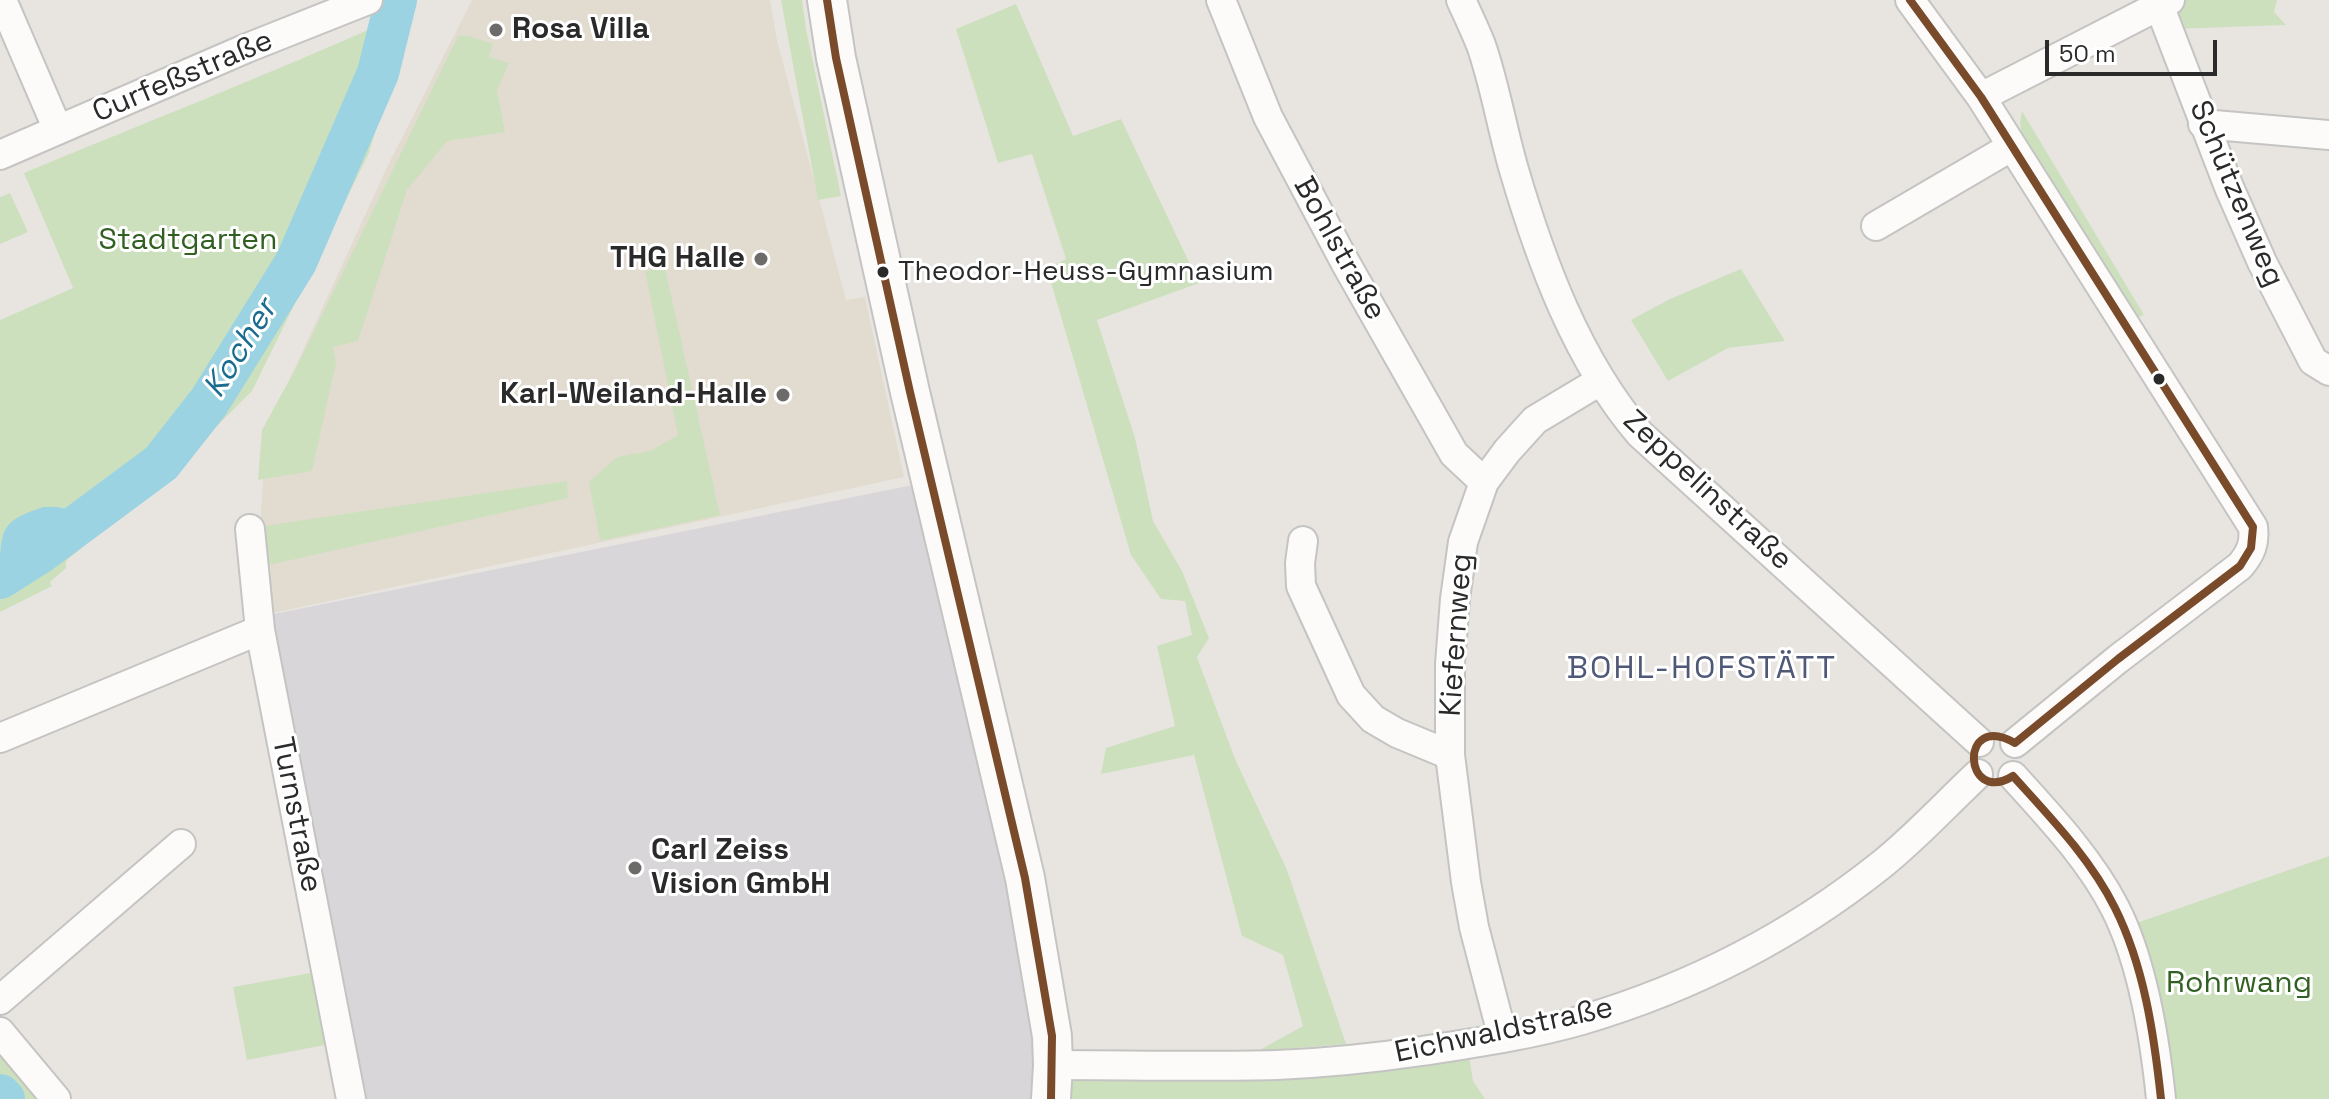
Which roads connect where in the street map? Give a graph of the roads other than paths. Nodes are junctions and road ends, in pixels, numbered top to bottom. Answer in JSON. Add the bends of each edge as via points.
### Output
{"nodes":[{"id":1,"x":2,"y":0,"type":"edge"},
{"id":2,"x":827,"y":0,"type":"edge"},
{"id":3,"x":1221,"y":0,"type":"edge"},
{"id":4,"x":1461,"y":0,"type":"edge"},
{"id":5,"x":1910,"y":0,"type":"edge"},
{"id":6,"x":361,"y":2,"type":"edge"},
{"id":7,"x":2165,"y":3,"type":"edge"},
{"id":8,"x":1981,"y":97,"type":"junction"},
{"id":9,"x":2203,"y":124,"type":"junction"},
{"id":10,"x":58,"y":130,"type":"junction"},
{"id":11,"x":2329,"y":135,"type":"edge"},
{"id":12,"x":2011,"y":147,"type":"junction"},
{"id":13,"x":0,"y":155,"type":"edge"},
{"id":14,"x":1876,"y":226,"type":"dead end"},
{"id":15,"x":2329,"y":371,"type":"edge"},
{"id":16,"x":1600,"y":381,"type":"junction"},
{"id":17,"x":1484,"y":482,"type":"junction"},
{"id":18,"x":250,"y":529,"type":"dead end"},
{"id":19,"x":1303,"y":541,"type":"dead end"},
{"id":20,"x":260,"y":630,"type":"junction"},
{"id":21,"x":0,"y":738,"type":"edge"},
{"id":22,"x":1979,"y":742,"type":"junction"},
{"id":23,"x":2015,"y":743,"type":"junction"},
{"id":24,"x":1450,"y":755,"type":"junction"},
{"id":25,"x":1978,"y":774,"type":"junction"},
{"id":26,"x":2013,"y":776,"type":"junction"},
{"id":27,"x":181,"y":844,"type":"dead end"},
{"id":28,"x":0,"y":1000,"type":"edge"},
{"id":29,"x":0,"y":1032,"type":"edge"},
{"id":30,"x":1503,"y":1038,"type":"junction"},
{"id":31,"x":1052,"y":1082,"type":"edge"},
{"id":32,"x":56,"y":1099,"type":"edge"},
{"id":33,"x":351,"y":1099,"type":"edge"},
{"id":34,"x":2161,"y":1099,"type":"edge"}],
"edges":[{"from":1,"to":10,"type":"street"},
{"from":2,"to":31,"type":"main road","via":[[906,377],[1025,878],[1052,1036]]},
{"from":3,"to":17,"type":"street","name":"Bohlstraße","via":[[1268,117],[1345,262],[1454,454]]},
{"from":4,"to":16,"type":"street","name":"Zeppelinstraße","via":[[1481,44],[1544,260]]},
{"from":5,"to":8,"type":"street"},
{"from":6,"to":10,"type":"street","name":"Curfeßstraße"},
{"from":7,"to":8,"type":"street"},
{"from":7,"to":9,"type":"street","name":"Schützenweg"},
{"from":8,"to":12,"type":"street"},
{"from":9,"to":11,"type":"street"},
{"from":9,"to":15,"type":"street","name":"Schützenweg","via":[[2269,276],[2313,361]]},
{"from":10,"to":13,"type":"street","name":"Curfeßstraße"},
{"from":12,"to":14,"type":"street"},
{"from":12,"to":23,"type":"street","via":[[2232,493],[2254,538],[2240,566]]},
{"from":16,"to":17,"type":"street","name":"Kiefernweg","via":[[1535,420]]},
{"from":16,"to":22,"type":"street","name":"Zeppelinstraße","via":[[1640,434]]},
{"from":17,"to":24,"type":"street","name":"Kiefernweg","via":[[1463,542],[1455,599]]},
{"from":18,"to":20,"type":"street","name":"Turnstraße"},
{"from":19,"to":24,"type":"street","name":"Kiefernweg","via":[[1301,586],[1351,695],[1373,719]]},
{"from":20,"to":21,"type":"street"},
{"from":20,"to":33,"type":"street","name":"Turnstraße"},
{"from":22,"to":23,"type":"street","via":[[1993,734]]},
{"from":22,"to":25,"type":"street","via":[[1972,760]]},
{"from":23,"to":26,"type":"street","via":[[2021,760]]},
{"from":24,"to":30,"type":"street","name":"Kiefernweg","via":[[1474,927]]},
{"from":25,"to":26,"type":"street","via":[[1995,783]]},
{"from":25,"to":30,"type":"street","name":"Eichwaldstraße","via":[[1883,864],[1767,942],[1630,1005]]},
{"from":26,"to":34,"type":"street","via":[[2091,868],[2115,908],[2148,1013]]},
{"from":27,"to":28,"type":"street"},
{"from":29,"to":32,"type":"street"},
{"from":30,"to":31,"type":"street","name":"Eichwaldstraße","via":[[1392,1055]]}]}
